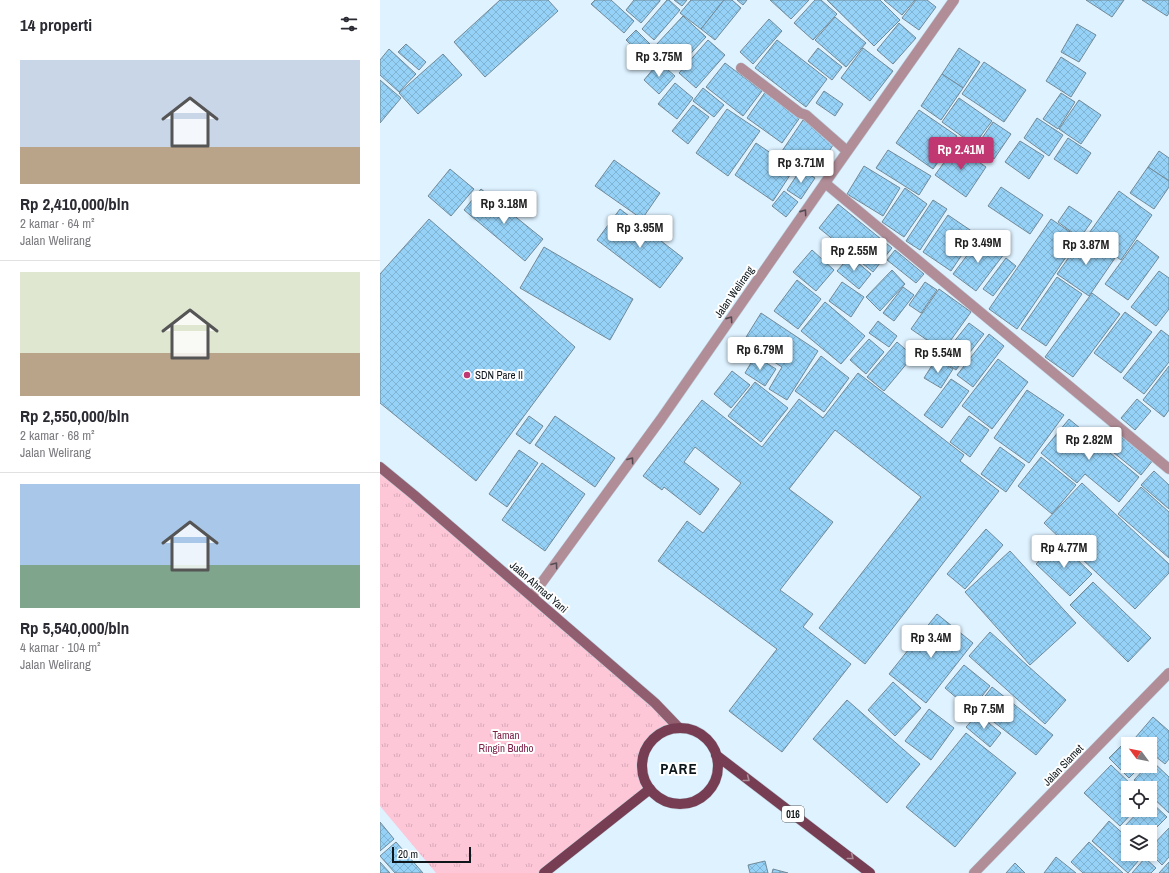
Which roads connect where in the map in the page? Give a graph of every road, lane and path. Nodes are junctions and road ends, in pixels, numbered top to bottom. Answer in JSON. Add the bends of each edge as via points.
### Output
{"nodes":[{"id":1,"x":954,"y":0,"type":"edge"},
{"id":2,"x":741,"y":68,"type":"dead end"},
{"id":3,"x":847,"y":151,"type":"junction"},
{"id":4,"x":825,"y":183,"type":"junction"},
{"id":5,"x":380,"y":467,"type":"edge"},
{"id":6,"x":1169,"y":469,"type":"edge"},
{"id":7,"x":532,"y":596,"type":"junction"},
{"id":8,"x":1169,"y":673,"type":"edge"},
{"id":9,"x":679,"y":728,"type":"junction"},
{"id":10,"x":716,"y":755,"type":"junction"},
{"id":11,"x":650,"y":789,"type":"junction"},
{"id":12,"x":544,"y":873,"type":"edge"},
{"id":13,"x":870,"y":873,"type":"edge"},
{"id":14,"x":974,"y":873,"type":"edge"}],
"edges":[{"from":1,"to":3,"type":"street","name":"Jalan Welirang"},
{"from":2,"to":3,"type":"street","via":[[806,115]]},
{"from":3,"to":4,"type":"street","name":"Jalan Welirang"},
{"from":4,"to":6,"type":"street"},
{"from":7,"to":4,"type":"street","name":"Jalan Welirang","one_way":true,"via":[[661,419]]},
{"from":5,"to":7,"type":"main road","name":"Jalan Ahmad Yani"},
{"from":7,"to":9,"type":"main road","name":"Jalan Ahmad Yani","via":[[655,703]]},
{"from":8,"to":14,"type":"street","name":"Jalan Slamet"},
{"from":9,"to":10,"type":"main road","number":"016","via":[[692,729],[703,736],[711,744]]},
{"from":9,"to":11,"type":"main road","via":[[667,730],[656,736],[647,746],[642,769],[644,780]]},
{"from":10,"to":11,"type":"main road","via":[[715,778],[710,789],[701,797],[690,802],[674,803],[658,797]]},
{"from":10,"to":13,"type":"main road","number":"016","one_way":true},
{"from":11,"to":12,"type":"main road"}]}
